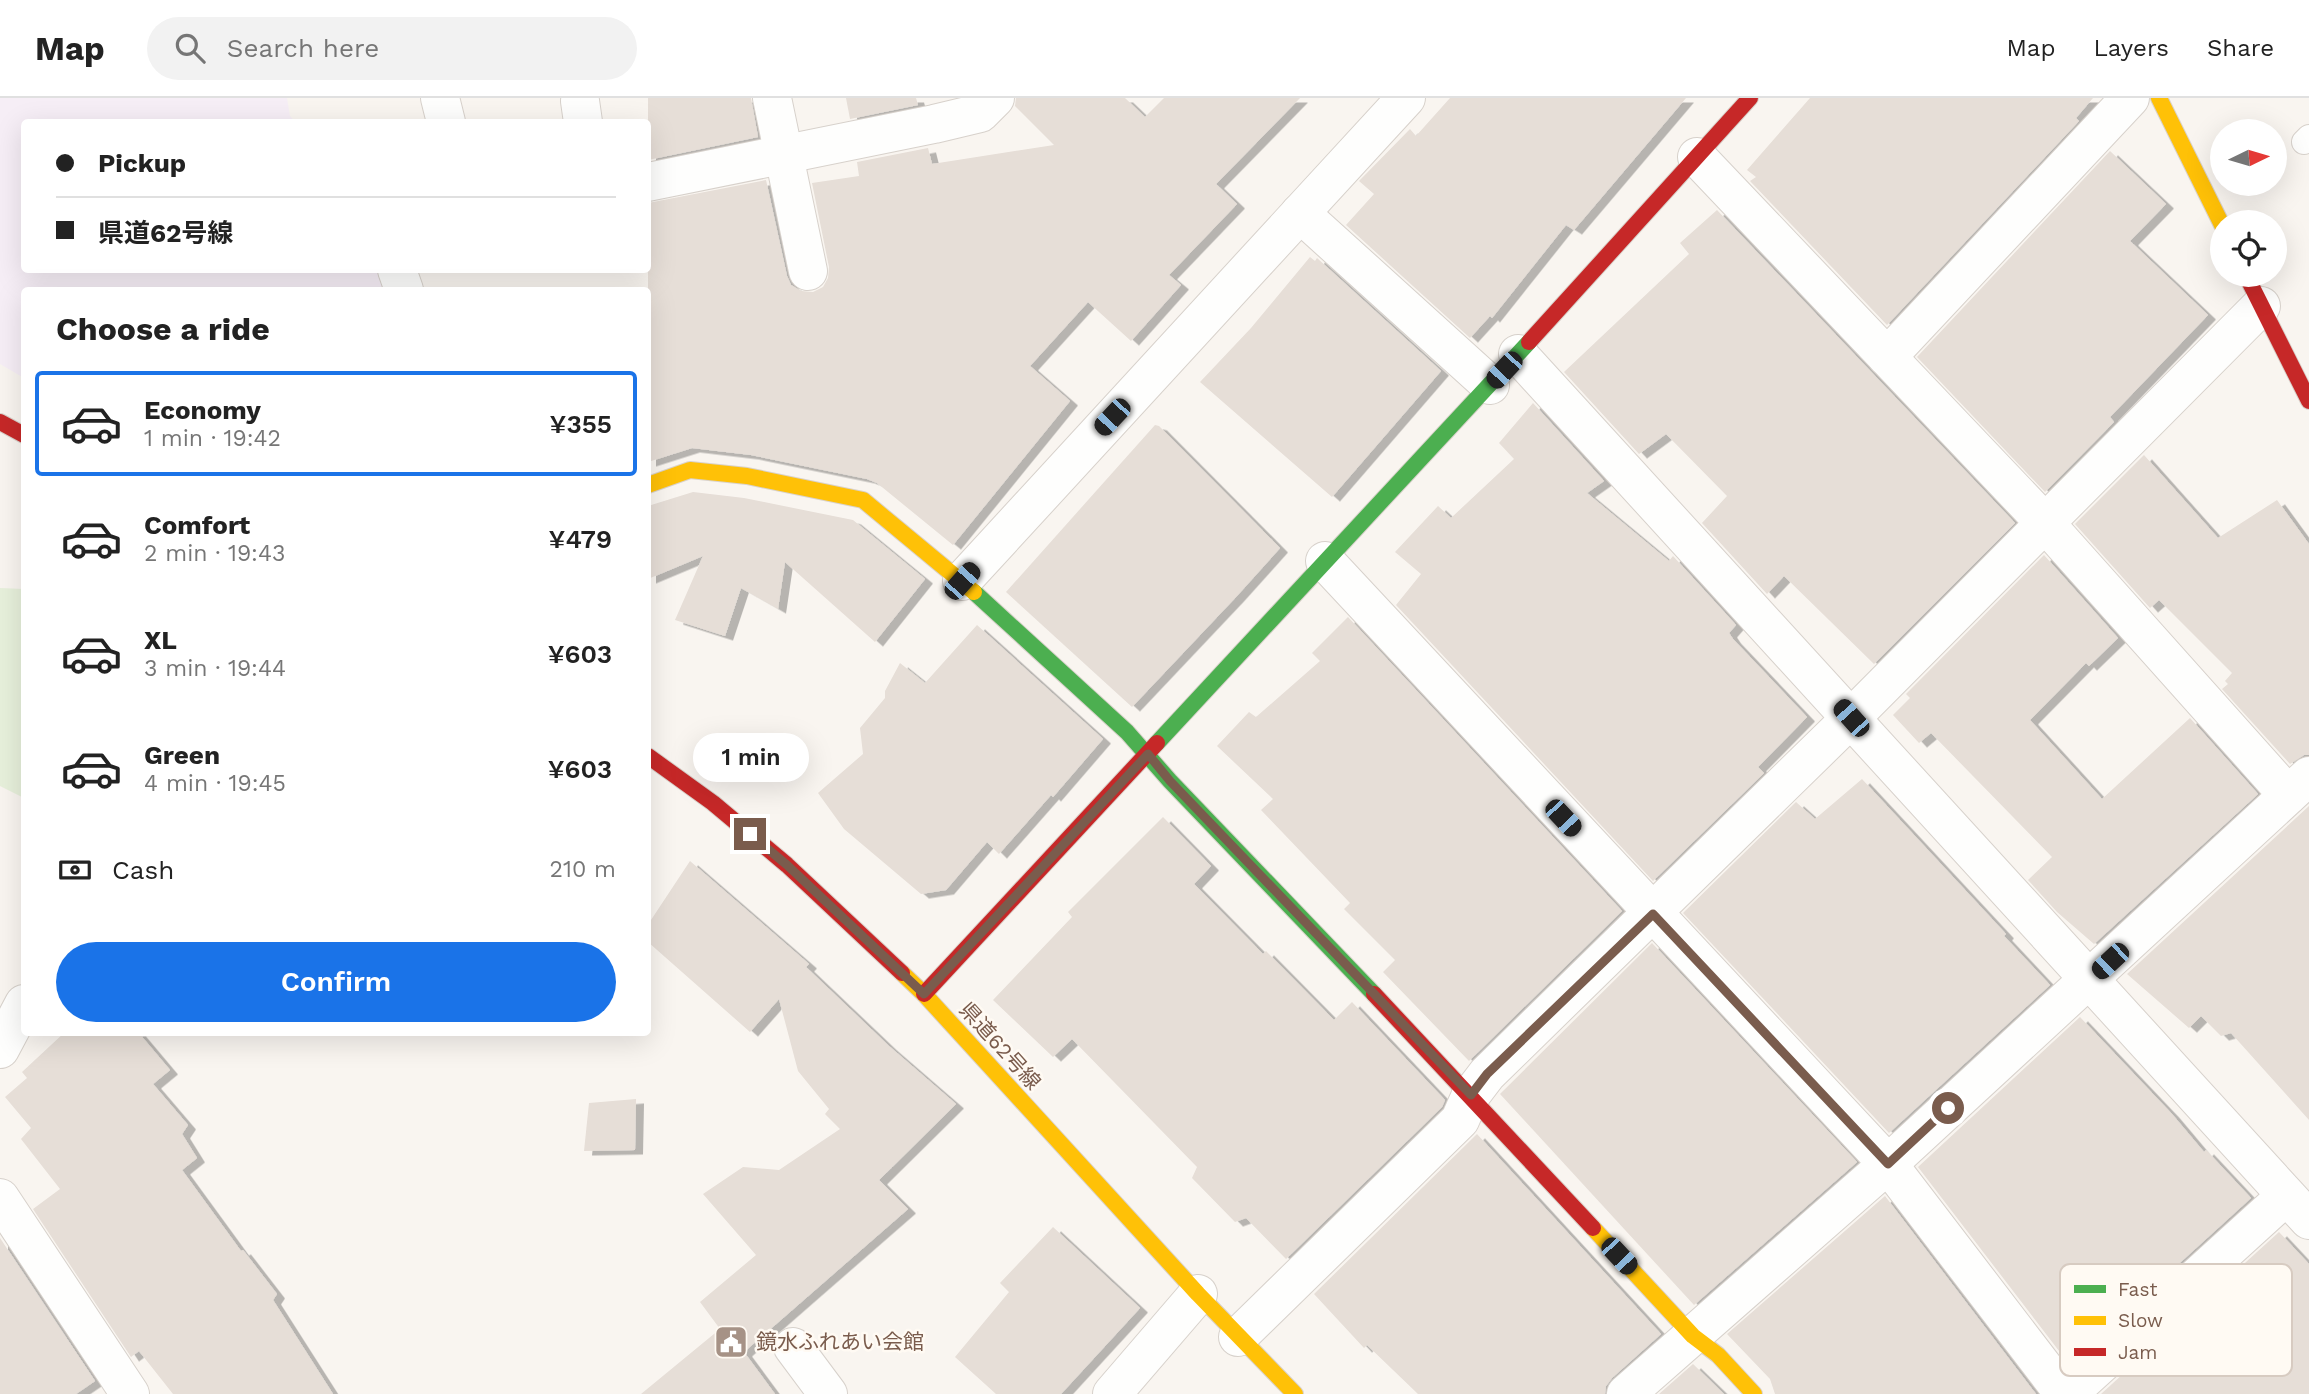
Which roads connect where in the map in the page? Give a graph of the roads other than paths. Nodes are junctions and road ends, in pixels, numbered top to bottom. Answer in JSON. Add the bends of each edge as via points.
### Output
{"nodes":[{"id":1,"x":440,"y":98,"type":"edge"},
{"id":2,"x":772,"y":98,"type":"edge"},
{"id":3,"x":995,"y":98,"type":"edge"},
{"id":4,"x":1406,"y":98,"type":"edge"},
{"id":5,"x":1750,"y":98,"type":"edge"},
{"id":6,"x":2130,"y":98,"type":"edge"},
{"id":7,"x":2159,"y":98,"type":"edge"},
{"id":8,"x":445,"y":119,"type":"edge"},
{"id":9,"x":782,"y":154,"type":"junction"},
{"id":10,"x":1697,"y":157,"type":"junction"},
{"id":11,"x":651,"y":181,"type":"edge"},
{"id":12,"x":2215,"y":210,"type":"edge"},
{"id":13,"x":1300,"y":213,"type":"junction"},
{"id":14,"x":808,"y":271,"type":"dead end"},
{"id":15,"x":2253,"y":290,"type":"edge"},
{"id":16,"x":1518,"y":355,"type":"junction"},
{"id":17,"x":1888,"y":358,"type":"junction"},
{"id":18,"x":1490,"y":385,"type":"junction"},
{"id":19,"x":2309,"y":401,"type":"edge"},
{"id":20,"x":0,"y":422,"type":"edge"},
{"id":21,"x":21,"y":433,"type":"edge"},
{"id":22,"x":651,"y":484,"type":"edge"},
{"id":23,"x":2045,"y":523,"type":"junction"},
{"id":24,"x":1325,"y":561,"type":"junction"},
{"id":25,"x":962,"y":581,"type":"junction"},
{"id":26,"x":1851,"y":718,"type":"junction"},
{"id":27,"x":1148,"y":754,"type":"junction"},
{"id":28,"x":651,"y":758,"type":"edge"},
{"id":29,"x":2298,"y":785,"type":"edge"},
{"id":30,"x":1653,"y":914,"type":"junction"},
{"id":31,"x":2090,"y":980,"type":"junction"},
{"id":32,"x":924,"y":994,"type":"junction"},
{"id":33,"x":21,"y":1010,"type":"edge"},
{"id":34,"x":0,"y":1049,"type":"edge"},
{"id":35,"x":1471,"y":1095,"type":"junction"},
{"id":36,"x":1888,"y":1164,"type":"junction"},
{"id":37,"x":0,"y":1198,"type":"edge"},
{"id":38,"x":2298,"y":1208,"type":"edge"},
{"id":39,"x":2228,"y":1264,"type":"edge"},
{"id":40,"x":1198,"y":1294,"type":"junction"},
{"id":41,"x":1693,"y":1336,"type":"junction"},
{"id":42,"x":1238,"y":1337,"type":"junction"},
{"id":43,"x":793,"y":1348,"type":"dead end"},
{"id":44,"x":2088,"y":1376,"type":"edge"},
{"id":45,"x":130,"y":1394,"type":"edge"},
{"id":46,"x":828,"y":1394,"type":"edge"},
{"id":47,"x":1112,"y":1394,"type":"edge"},
{"id":48,"x":1295,"y":1394,"type":"edge"},
{"id":49,"x":1626,"y":1394,"type":"edge"},
{"id":50,"x":1754,"y":1394,"type":"edge"},
{"id":51,"x":2066,"y":1394,"type":"edge"}],
"edges":[{"from":1,"to":8,"type":"street"},
{"from":2,"to":9,"type":"street"},
{"from":3,"to":9,"type":"street","via":[[980,113]]},
{"from":4,"to":13,"type":"street"},
{"from":5,"to":10,"type":"street"},
{"from":6,"to":17,"type":"street"},
{"from":7,"to":12,"type":"street"},
{"from":9,"to":11,"type":"street"},
{"from":9,"to":14,"type":"street"},
{"from":10,"to":16,"type":"street"},
{"from":10,"to":17,"type":"street"},
{"from":13,"to":18,"type":"street"},
{"from":13,"to":25,"type":"street"},
{"from":15,"to":19,"type":"street"},
{"from":15,"to":23,"type":"street"},
{"from":16,"to":18,"type":"street"},
{"from":16,"to":26,"type":"street"},
{"from":17,"to":23,"type":"street"},
{"from":18,"to":24,"type":"street"},
{"from":20,"to":21,"type":"street"},
{"from":22,"to":25,"type":"street","via":[[690,470],[747,476],[863,500]]},
{"from":23,"to":26,"type":"street"},
{"from":23,"to":29,"type":"street"},
{"from":24,"to":27,"type":"street"},
{"from":24,"to":30,"type":"street"},
{"from":25,"to":27,"type":"street"},
{"from":26,"to":30,"type":"street"},
{"from":26,"to":31,"type":"street"},
{"from":27,"to":32,"type":"street"},
{"from":27,"to":35,"type":"street"},
{"from":28,"to":32,"type":"street","name":"県道62号線","via":[[787,865]]},
{"from":29,"to":31,"type":"street"},
{"from":30,"to":35,"type":"street","via":[[1487,1074]]},
{"from":30,"to":36,"type":"street"},
{"from":31,"to":36,"type":"street"},
{"from":31,"to":38,"type":"street"},
{"from":32,"to":40,"type":"street","name":"県道62号線"},
{"from":33,"to":34,"type":"street"},
{"from":35,"to":41,"type":"street"},
{"from":35,"to":42,"type":"street","via":[[1460,1119]]},
{"from":36,"to":41,"type":"street"},
{"from":36,"to":51,"type":"street"},
{"from":37,"to":45,"type":"street"},
{"from":38,"to":39,"type":"street"},
{"from":40,"to":42,"type":"street","name":"県道62号線"},
{"from":40,"to":47,"type":"street"},
{"from":41,"to":49,"type":"street"},
{"from":41,"to":50,"type":"street"},
{"from":42,"to":48,"type":"street","name":"県道62号線"},
{"from":43,"to":46,"type":"street"},
{"from":44,"to":51,"type":"street"}]}
